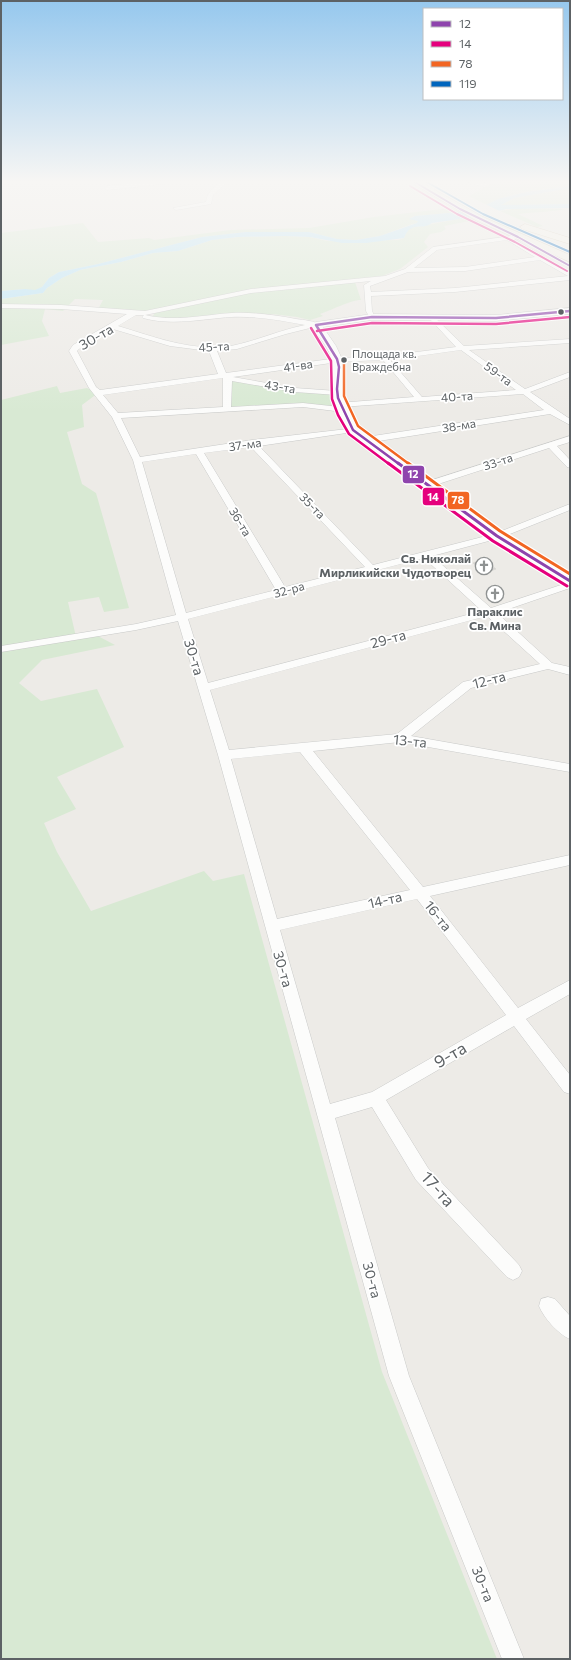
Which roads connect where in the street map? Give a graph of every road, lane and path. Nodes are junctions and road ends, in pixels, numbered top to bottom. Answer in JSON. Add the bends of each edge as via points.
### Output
{"nodes":[{"id":1,"x":422,"y":258,"type":"edge"},
{"id":2,"x":539,"y":258,"type":"edge"},
{"id":3,"x":542,"y":258,"type":"edge"},
{"id":4,"x":556,"y":258,"type":"edge"},
{"id":5,"x":570,"y":266,"type":"edge"},
{"id":6,"x":407,"y":270,"type":"junction"},
{"id":7,"x":570,"y":274,"type":"edge"},
{"id":8,"x":385,"y":278,"type":"junction"},
{"id":9,"x":570,"y":278,"type":"edge"},
{"id":10,"x":360,"y":281,"type":"junction"},
{"id":11,"x":367,"y":285,"type":"junction"},
{"id":12,"x":368,"y":294,"type":"junction"},
{"id":13,"x":1,"y":306,"type":"edge"},
{"id":14,"x":570,"y":311,"type":"edge"},
{"id":15,"x":134,"y":313,"type":"junction"},
{"id":16,"x":372,"y":317,"type":"junction"},
{"id":17,"x":432,"y":318,"type":"junction"},
{"id":18,"x":316,"y":325,"type":"junction"},
{"id":19,"x":112,"y":327,"type":"junction"},
{"id":20,"x":570,"y":342,"type":"edge"},
{"id":21,"x":462,"y":348,"type":"junction"},
{"id":22,"x":212,"y":349,"type":"junction"},
{"id":23,"x":385,"y":358,"type":"junction"},
{"id":24,"x":338,"y":360,"type":"junction"},
{"id":25,"x":570,"y":374,"type":"edge"},
{"id":26,"x":226,"y":377,"type":"junction"},
{"id":27,"x":295,"y":390,"type":"junction"},
{"id":28,"x":524,"y":392,"type":"junction"},
{"id":29,"x":98,"y":393,"type":"junction"},
{"id":30,"x":420,"y":400,"type":"junction"},
{"id":31,"x":341,"y":403,"type":"junction"},
{"id":32,"x":294,"y":405,"type":"junction"},
{"id":33,"x":227,"y":409,"type":"junction"},
{"id":34,"x":551,"y":411,"type":"junction"},
{"id":35,"x":116,"y":416,"type":"junction"},
{"id":36,"x":570,"y":423,"type":"edge"},
{"id":37,"x":353,"y":430,"type":"junction"},
{"id":38,"x":570,"y":439,"type":"edge"},
{"id":39,"x":366,"y":440,"type":"junction"},
{"id":40,"x":252,"y":443,"type":"junction"},
{"id":41,"x":552,"y":445,"type":"junction"},
{"id":42,"x":198,"y":451,"type":"junction"},
{"id":43,"x":137,"y":460,"type":"junction"},
{"id":44,"x":570,"y":465,"type":"edge"},
{"id":45,"x":426,"y":485,"type":"junction"},
{"id":46,"x":570,"y":507,"type":"edge"},
{"id":47,"x":497,"y":536,"type":"junction"},
{"id":48,"x":425,"y":554,"type":"junction"},
{"id":49,"x":371,"y":568,"type":"junction"},
{"id":50,"x":570,"y":581,"type":"edge"},
{"id":51,"x":570,"y":585,"type":"edge"},
{"id":52,"x":283,"y":592,"type":"junction"},
{"id":53,"x":490,"y":612,"type":"junction"},
{"id":54,"x":182,"y":617,"type":"junction"},
{"id":55,"x":1,"y":649,"type":"edge"},
{"id":56,"x":548,"y":665,"type":"junction"},
{"id":57,"x":570,"y":671,"type":"edge"},
{"id":58,"x":203,"y":688,"type":"junction"},
{"id":59,"x":400,"y":738,"type":"junction"},
{"id":60,"x":303,"y":747,"type":"junction"},
{"id":61,"x":224,"y":756,"type":"junction"},
{"id":62,"x":570,"y":768,"type":"edge"},
{"id":63,"x":570,"y":860,"type":"edge"},
{"id":64,"x":419,"y":892,"type":"junction"},
{"id":65,"x":271,"y":926,"type":"junction"},
{"id":66,"x":570,"y":986,"type":"edge"},
{"id":67,"x":517,"y":1017,"type":"junction"},
{"id":68,"x":570,"y":1086,"type":"edge"},
{"id":69,"x":376,"y":1098,"type":"junction"},
{"id":70,"x":326,"y":1113,"type":"junction"},
{"id":71,"x":513,"y":1271,"type":"dead end"},
{"id":72,"x":548,"y":1306,"type":"dead end"},
{"id":73,"x":570,"y":1330,"type":"edge"},
{"id":74,"x":513,"y":1659,"type":"edge"}],
"edges":[{"from":1,"to":6,"type":"street"},
{"from":2,"to":6,"type":"street","via":[[465,269]]},
{"from":3,"to":7,"type":"street"},
{"from":4,"to":5,"type":"main road"},
{"from":6,"to":8,"type":"street"},
{"from":8,"to":10,"type":"street"},
{"from":8,"to":11,"type":"street"},
{"from":9,"to":12,"type":"street","via":[[455,290]]},
{"from":10,"to":11,"type":"street"},
{"from":10,"to":15,"type":"street","via":[[251,291],[157,311]]},
{"from":11,"to":12,"type":"street"},
{"from":12,"to":16,"type":"street"},
{"from":13,"to":15,"type":"street","via":[[61,307]]},
{"from":14,"to":17,"type":"street","via":[[496,318]]},
{"from":15,"to":18,"type":"street","via":[[150,319],[266,316]]},
{"from":15,"to":19,"type":"street","name":"30-та"},
{"from":16,"to":17,"type":"street"},
{"from":16,"to":18,"type":"street"},
{"from":17,"to":21,"type":"street","name":"59-та"},
{"from":18,"to":22,"type":"street","name":"45-та","via":[[230,348]]},
{"from":18,"to":24,"type":"street"},
{"from":19,"to":22,"type":"street","name":"45-та","via":[[166,344]]},
{"from":19,"to":29,"type":"street","name":"30-та","via":[[73,350]]},
{"from":20,"to":21,"type":"street","name":"41-ва"},
{"from":21,"to":23,"type":"street","name":"41-ва"},
{"from":21,"to":28,"type":"street","name":"59-та"},
{"from":22,"to":26,"type":"street"},
{"from":23,"to":24,"type":"street","name":"41-ва"},
{"from":23,"to":30,"type":"street"},
{"from":24,"to":26,"type":"street","name":"41-ва"},
{"from":24,"to":31,"type":"street"},
{"from":25,"to":28,"type":"street","name":"40-та"},
{"from":26,"to":27,"type":"street","name":"43-та"},
{"from":26,"to":29,"type":"street","name":"41-ва"},
{"from":26,"to":33,"type":"street"},
{"from":27,"to":31,"type":"street","name":"43-та"},
{"from":27,"to":32,"type":"street"},
{"from":28,"to":30,"type":"street","name":"40-та"},
{"from":28,"to":34,"type":"street","name":"59-та"},
{"from":29,"to":35,"type":"street","name":"30-та"},
{"from":30,"to":31,"type":"street","name":"40-та"},
{"from":31,"to":32,"type":"street","name":"40-та"},
{"from":31,"to":37,"type":"street"},
{"from":32,"to":33,"type":"street","name":"40-та"},
{"from":33,"to":35,"type":"street","name":"40-та"},
{"from":34,"to":36,"type":"street","name":"59-та"},
{"from":34,"to":39,"type":"street","name":"38-ма"},
{"from":35,"to":43,"type":"street","name":"30-та"},
{"from":37,"to":39,"type":"street"},
{"from":37,"to":40,"type":"street","name":"37-ма"},
{"from":38,"to":41,"type":"street","name":"33-та"},
{"from":39,"to":45,"type":"street"},
{"from":40,"to":42,"type":"street","name":"37-ма"},
{"from":40,"to":49,"type":"street","name":"35-та"},
{"from":41,"to":44,"type":"street"},
{"from":41,"to":45,"type":"street","name":"33-та"},
{"from":42,"to":43,"type":"street","name":"37-ма"},
{"from":42,"to":52,"type":"street","name":"36-та"},
{"from":43,"to":54,"type":"street","name":"30-та"},
{"from":45,"to":47,"type":"street"},
{"from":46,"to":47,"type":"street","name":"32-ра"},
{"from":47,"to":48,"type":"street","name":"32-ра"},
{"from":47,"to":50,"type":"street"},
{"from":48,"to":49,"type":"street","name":"32-ра"},
{"from":48,"to":53,"type":"street"},
{"from":49,"to":52,"type":"street","name":"32-ра"},
{"from":51,"to":53,"type":"street","name":"29-та"},
{"from":52,"to":54,"type":"street","name":"32-ра"},
{"from":53,"to":56,"type":"street"},
{"from":53,"to":58,"type":"street","name":"29-та"},
{"from":54,"to":55,"type":"street","name":"32-ра"},
{"from":54,"to":58,"type":"street","name":"30-та"},
{"from":56,"to":57,"type":"street","name":"12-та"},
{"from":56,"to":59,"type":"street","name":"12-та","via":[[467,684]]},
{"from":58,"to":61,"type":"street","name":"30-та"},
{"from":59,"to":60,"type":"street","name":"13-та"},
{"from":59,"to":62,"type":"street","name":"13-та"},
{"from":60,"to":61,"type":"street","name":"13-та"},
{"from":60,"to":64,"type":"street","name":"16-та"},
{"from":61,"to":65,"type":"street","name":"30-та"},
{"from":63,"to":64,"type":"street","name":"14-та"},
{"from":64,"to":65,"type":"street","name":"14-та"},
{"from":64,"to":67,"type":"street","name":"16-та"},
{"from":65,"to":70,"type":"street","name":"30-та"},
{"from":66,"to":67,"type":"street","name":"9-та"},
{"from":67,"to":68,"type":"street","name":"16-та"},
{"from":67,"to":69,"type":"street","name":"9-та"},
{"from":69,"to":70,"type":"street","name":"9-та"},
{"from":69,"to":71,"type":"street","name":"17-та","via":[[422,1174]]},
{"from":70,"to":74,"type":"street","name":"30-та","via":[[398,1376]]},
{"from":72,"to":73,"type":"street"}]}
